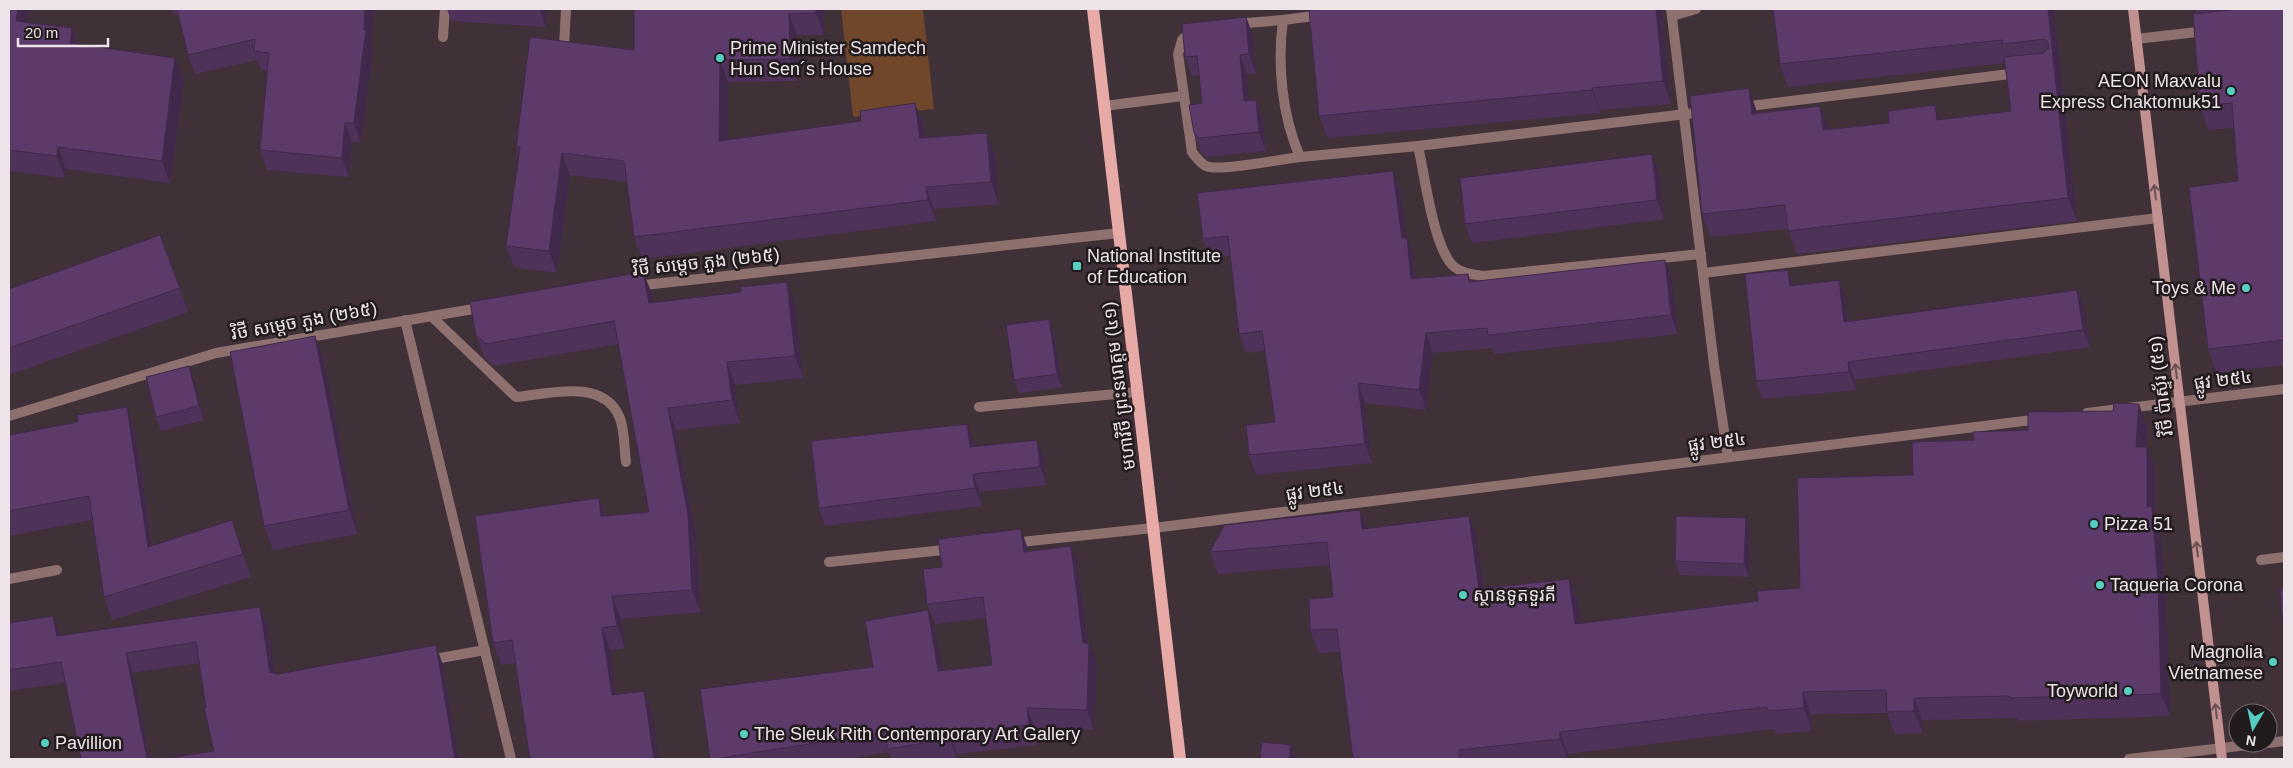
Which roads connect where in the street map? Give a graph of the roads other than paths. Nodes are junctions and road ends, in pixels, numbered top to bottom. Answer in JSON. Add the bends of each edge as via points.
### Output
{"nodes":[{"id":1,"x":445,"y":9,"type":"edge"},
{"id":2,"x":566,"y":9,"type":"edge"},
{"id":3,"x":1093,"y":9,"type":"edge"},
{"id":4,"x":1696,"y":9,"type":"edge"},
{"id":5,"x":2133,"y":9,"type":"edge"},
{"id":6,"x":1671,"y":13,"type":"edge"},
{"id":7,"x":1330,"y":14,"type":"edge"},
{"id":8,"x":1283,"y":20,"type":"junction"},
{"id":9,"x":1227,"y":24,"type":"edge"},
{"id":10,"x":1208,"y":26,"type":"edge"},
{"id":11,"x":2215,"y":30,"type":"edge"},
{"id":12,"x":443,"y":36,"type":"dead end"},
{"id":13,"x":2136,"y":39,"type":"junction"},
{"id":14,"x":564,"y":46,"type":"edge"},
{"id":15,"x":2032,"y":71,"type":"edge"},
{"id":16,"x":1183,"y":96,"type":"junction"},
{"id":17,"x":1104,"y":106,"type":"junction"},
{"id":18,"x":1731,"y":108,"type":"edge"},
{"id":19,"x":1712,"y":111,"type":"edge"},
{"id":20,"x":1682,"y":114,"type":"junction"},
{"id":21,"x":1418,"y":146,"type":"junction"},
{"id":22,"x":1300,"y":157,"type":"junction"},
{"id":23,"x":2158,"y":218,"type":"junction"},
{"id":24,"x":1119,"y":233,"type":"junction"},
{"id":25,"x":1701,"y":254,"type":"junction"},
{"id":26,"x":1703,"y":273,"type":"junction"},
{"id":27,"x":625,"y":287,"type":"edge"},
{"id":28,"x":498,"y":304,"type":"edge"},
{"id":29,"x":431,"y":316,"type":"junction"},
{"id":30,"x":405,"y":320,"type":"junction"},
{"id":31,"x":2284,"y":389,"type":"edge"},
{"id":32,"x":1137,"y":392,"type":"junction"},
{"id":33,"x":2179,"y":402,"type":"junction"},
{"id":34,"x":979,"y":407,"type":"dead end"},
{"id":35,"x":2072,"y":415,"type":"edge"},
{"id":36,"x":9,"y":416,"type":"edge"},
{"id":37,"x":2052,"y":417,"type":"edge"},
{"id":38,"x":1728,"y":457,"type":"junction"},
{"id":39,"x":626,"y":462,"type":"dead end"},
{"id":40,"x":1153,"y":528,"type":"junction"},
{"id":41,"x":1006,"y":543,"type":"edge"},
{"id":42,"x":967,"y":547,"type":"edge"},
{"id":43,"x":2284,"y":558,"type":"edge"},
{"id":44,"x":2261,"y":560,"type":"dead end"},
{"id":45,"x":829,"y":562,"type":"dead end"},
{"id":46,"x":57,"y":570,"type":"dead end"},
{"id":47,"x":9,"y":579,"type":"edge"},
{"id":48,"x":484,"y":650,"type":"junction"},
{"id":49,"x":419,"y":662,"type":"edge"},
{"id":50,"x":2228,"y":747,"type":"edge"},
{"id":51,"x":2220,"y":748,"type":"junction"},
{"id":52,"x":510,"y":759,"type":"edge"},
{"id":53,"x":1179,"y":759,"type":"edge"},
{"id":54,"x":2129,"y":759,"type":"edge"},
{"id":55,"x":2222,"y":759,"type":"edge"}],
"edges":[{"from":1,"to":12,"type":"street"},
{"from":2,"to":14,"type":"street"},
{"from":3,"to":17,"type":"main road","name":"មហាវិថី ព្រះនរោត្តម (៤១)"},
{"from":4,"to":6,"type":"street"},
{"from":5,"to":13,"type":"street","name":"វិថី ប៉ាស្ទ័រ (៥១)"},
{"from":6,"to":20,"type":"street"},
{"from":7,"to":8,"type":"street"},
{"from":8,"to":9,"type":"street"},
{"from":8,"to":22,"type":"street","via":[[1280,57],[1289,133]]},
{"from":10,"to":16,"type":"street","via":[[1189,30],[1182,40],[1178,54]]},
{"from":11,"to":13,"type":"street"},
{"from":23,"to":13,"type":"street","name":"វិថី ប៉ាស្ទ័រ (៥១)","one_way":true},
{"from":15,"to":18,"type":"street"},
{"from":16,"to":17,"type":"street"},
{"from":16,"to":22,"type":"street","via":[[1192,152],[1207,166],[1225,167]]},
{"from":17,"to":24,"type":"main road","name":"មហាវិថី ព្រះនរោត្តម (៤១)"},
{"from":19,"to":20,"type":"street"},
{"from":20,"to":21,"type":"street"},
{"from":20,"to":25,"type":"street"},
{"from":21,"to":22,"type":"street"},
{"from":21,"to":25,"type":"street","via":[[1439,239],[1449,262],[1464,273],[1483,276]]},
{"from":23,"to":26,"type":"street"},
{"from":33,"to":23,"type":"street","name":"វិថី ប៉ាស្ទ័រ (៥១)","one_way":true},
{"from":24,"to":27,"type":"street","name":"វិថី សម្តេច ភួង (២៦៥)"},
{"from":24,"to":32,"type":"main road","name":"មហាវិថី ព្រះនរោត្តម (៤១)"},
{"from":25,"to":26,"type":"street"},
{"from":26,"to":38,"type":"street"},
{"from":28,"to":29,"type":"street","name":"វិថី សម្តេច ភួង (២៦៥)"},
{"from":29,"to":30,"type":"street","name":"វិថី សម្តេច ភួង (២៦៥)"},
{"from":29,"to":39,"type":"street","via":[[516,396],[587,391],[608,401],[619,416]]},
{"from":30,"to":36,"type":"street","name":"វិថី សម្តេច ភួង (២៦៥)","via":[[216,353]]},
{"from":30,"to":48,"type":"street"},
{"from":31,"to":33,"type":"street","name":"ផ្លូវ ២៥៤"},
{"from":32,"to":34,"type":"street"},
{"from":32,"to":40,"type":"main road","name":"មហាវិថី ព្រះនរោត្តម (៤១)"},
{"from":33,"to":35,"type":"street","name":"ផ្លូវ ២៥៤"},
{"from":51,"to":33,"type":"street","name":"វិថី ប៉ាស្ទ័រ (៥១)","one_way":true},
{"from":37,"to":38,"type":"street","name":"ផ្លូវ ២៥៤"},
{"from":38,"to":40,"type":"street","name":"ផ្លូវ ២៥៤"},
{"from":40,"to":41,"type":"street","name":"ផ្លូវ ២៥៤"},
{"from":40,"to":53,"type":"main road","name":"មហាវិថី ព្រះនរោត្តម (៤១)"},
{"from":42,"to":45,"type":"street"},
{"from":43,"to":44,"type":"street"},
{"from":46,"to":47,"type":"street"},
{"from":48,"to":49,"type":"street"},
{"from":48,"to":52,"type":"street"},
{"from":50,"to":51,"type":"street"},
{"from":51,"to":54,"type":"street"},
{"from":51,"to":55,"type":"street","name":"វិថី ប៉ាស្ទ័រ (៥១)"}]}
